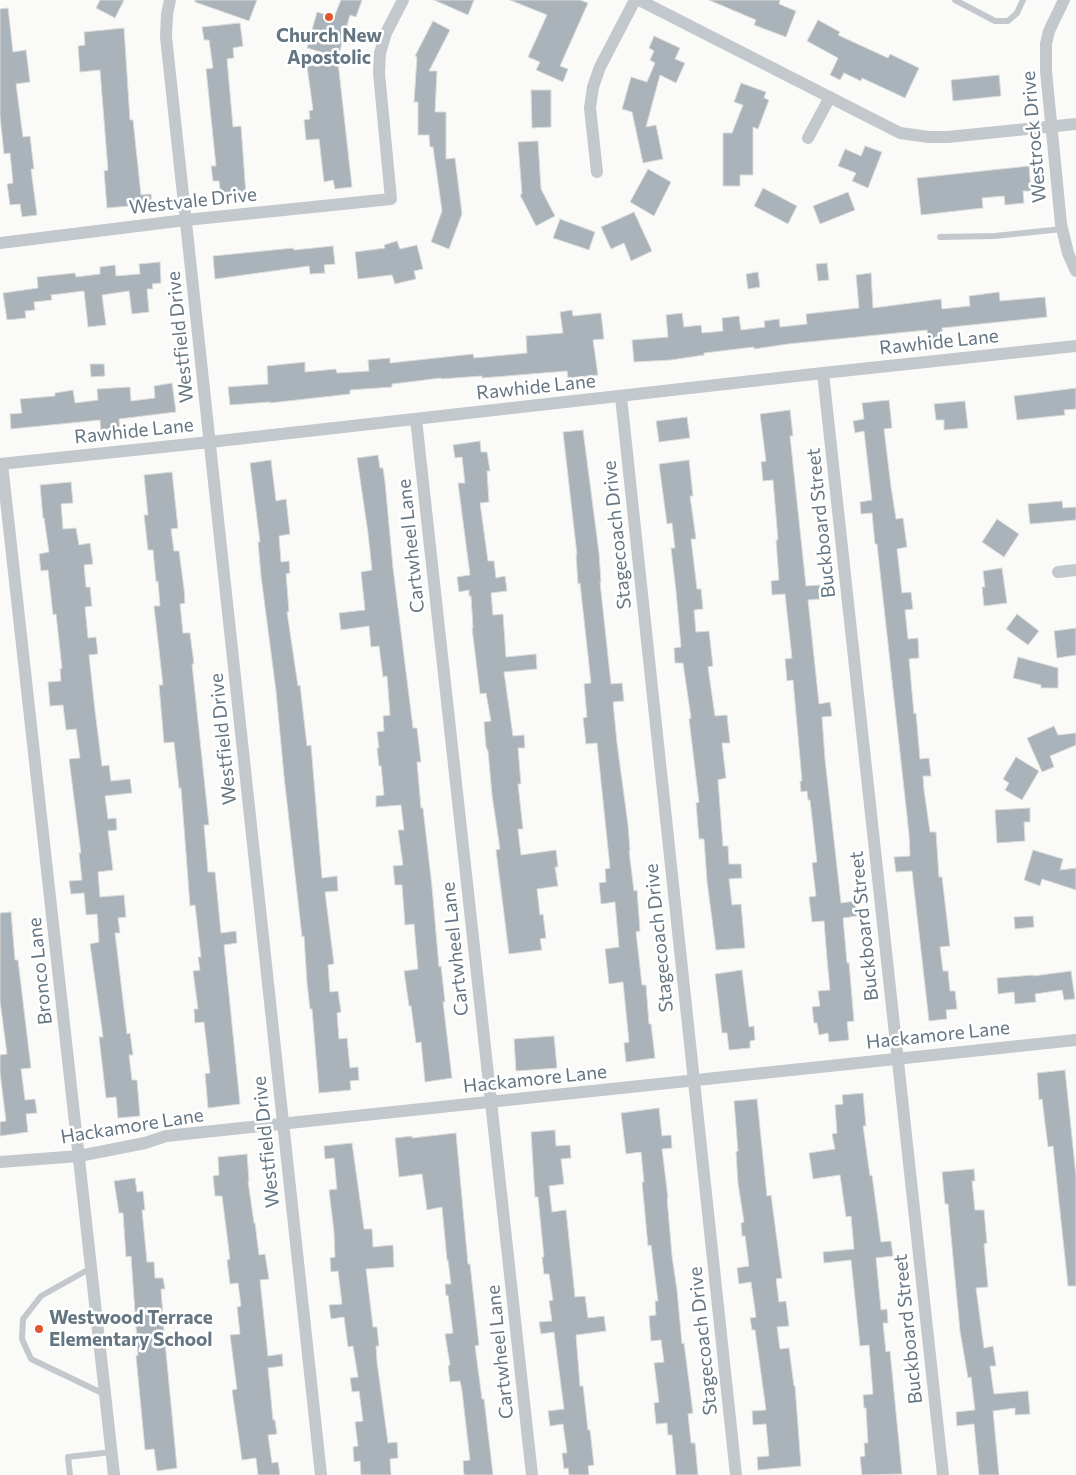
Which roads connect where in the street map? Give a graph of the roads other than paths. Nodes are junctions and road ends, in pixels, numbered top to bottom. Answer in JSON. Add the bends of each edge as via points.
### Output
{"nodes":[{"id":1,"x":170,"y":0,"type":"edge"},
{"id":2,"x":403,"y":0,"type":"edge"},
{"id":3,"x":635,"y":0,"type":"edge"},
{"id":4,"x":639,"y":0,"type":"edge"},
{"id":5,"x":955,"y":0,"type":"edge"},
{"id":6,"x":1023,"y":0,"type":"edge"},
{"id":7,"x":1064,"y":0,"type":"edge"},
{"id":8,"x":830,"y":98,"type":"junction"},
{"id":9,"x":1076,"y":124,"type":"edge"},
{"id":10,"x":1052,"y":126,"type":"junction"},
{"id":11,"x":808,"y":138,"type":"dead end"},
{"id":12,"x":597,"y":172,"type":"dead end"},
{"id":13,"x":186,"y":220,"type":"junction"},
{"id":14,"x":1062,"y":229,"type":"junction"},
{"id":15,"x":940,"y":237,"type":"dead end"},
{"id":16,"x":0,"y":243,"type":"edge"},
{"id":17,"x":1076,"y":271,"type":"edge"},
{"id":18,"x":1076,"y":346,"type":"edge"},
{"id":19,"x":823,"y":373,"type":"junction"},
{"id":20,"x":621,"y":397,"type":"junction"},
{"id":21,"x":416,"y":419,"type":"junction"},
{"id":22,"x":210,"y":442,"type":"junction"},
{"id":23,"x":1,"y":464,"type":"edge"},
{"id":24,"x":1076,"y":570,"type":"edge"},
{"id":25,"x":1058,"y":572,"type":"dead end"},
{"id":26,"x":1076,"y":1040,"type":"edge"},
{"id":27,"x":898,"y":1057,"type":"junction"},
{"id":28,"x":693,"y":1080,"type":"junction"},
{"id":29,"x":491,"y":1103,"type":"junction"},
{"id":30,"x":283,"y":1124,"type":"junction"},
{"id":31,"x":79,"y":1156,"type":"junction"},
{"id":32,"x":0,"y":1162,"type":"edge"},
{"id":33,"x":91,"y":1267,"type":"junction"},
{"id":34,"x":106,"y":1395,"type":"junction"},
{"id":35,"x":112,"y":1452,"type":"junction"},
{"id":36,"x":70,"y":1475,"type":"edge"},
{"id":37,"x":114,"y":1475,"type":"edge"},
{"id":38,"x":321,"y":1475,"type":"edge"},
{"id":39,"x":532,"y":1475,"type":"edge"},
{"id":40,"x":736,"y":1475,"type":"edge"},
{"id":41,"x":943,"y":1475,"type":"edge"}],
"edges":[{"from":1,"to":13,"type":"street","name":"Westfield Drive","via":[[166,37]]},
{"from":2,"to":13,"type":"street","name":"Westvale Drive","via":[[386,34],[378,74],[391,199]]},
{"from":3,"to":12,"type":"street","via":[[600,67],[592,92],[591,129]]},
{"from":4,"to":8,"type":"street"},
{"from":5,"to":6,"type":"lane","via":[[996,21],[1008,21],[1017,13]]},
{"from":7,"to":10,"type":"street","name":"Westrock Drive","via":[[1046,44]]},
{"from":8,"to":10,"type":"street","via":[[900,134],[913,136],[948,137]]},
{"from":8,"to":11,"type":"street"},
{"from":9,"to":10,"type":"street"},
{"from":10,"to":14,"type":"street","name":"Westrock Drive"},
{"from":13,"to":16,"type":"street","name":"Westvale Drive"},
{"from":13,"to":22,"type":"street","name":"Westfield Drive"},
{"from":14,"to":15,"type":"lane","via":[[995,236]]},
{"from":14,"to":17,"type":"street","name":"Westrock Drive"},
{"from":18,"to":19,"type":"street","name":"Rawhide Lane"},
{"from":19,"to":20,"type":"street","name":"Rawhide Lane"},
{"from":19,"to":27,"type":"street","name":"Buckboard Street"},
{"from":20,"to":21,"type":"street","name":"Rawhide Lane"},
{"from":20,"to":28,"type":"street","name":"Stagecoach Drive"},
{"from":21,"to":22,"type":"street","name":"Rawhide Lane"},
{"from":21,"to":29,"type":"street","name":"Cartwheel Lane"},
{"from":22,"to":23,"type":"street","name":"Rawhide Lane"},
{"from":22,"to":30,"type":"street","name":"Westfield Drive"},
{"from":23,"to":31,"type":"street","name":"Bronco Lane"},
{"from":24,"to":25,"type":"street"},
{"from":26,"to":27,"type":"street","name":"Hackamore Lane"},
{"from":27,"to":28,"type":"street","name":"Hackamore Lane"},
{"from":27,"to":41,"type":"street","name":"Buckboard Street"},
{"from":28,"to":29,"type":"street","name":"Hackamore Lane"},
{"from":28,"to":40,"type":"street","name":"Stagecoach Drive"},
{"from":29,"to":30,"type":"street","name":"Hackamore Lane"},
{"from":29,"to":39,"type":"street","name":"Cartwheel Lane"},
{"from":30,"to":31,"type":"street","name":"Hackamore Lane","via":[[166,1136]]},
{"from":30,"to":38,"type":"street","name":"Westfield Drive"},
{"from":31,"to":32,"type":"street","name":"Hackamore Lane"},
{"from":31,"to":33,"type":"street","name":"Bronco Lane"},
{"from":33,"to":34,"type":"street","name":"Bronco Lane"},
{"from":33,"to":34,"type":"lane","via":[[42,1296],[23,1319],[22,1339],[31,1359]]},
{"from":34,"to":35,"type":"street","name":"Bronco Lane"},
{"from":35,"to":36,"type":"lane","via":[[68,1458]]},
{"from":35,"to":37,"type":"street","name":"Bronco Lane"}]}
